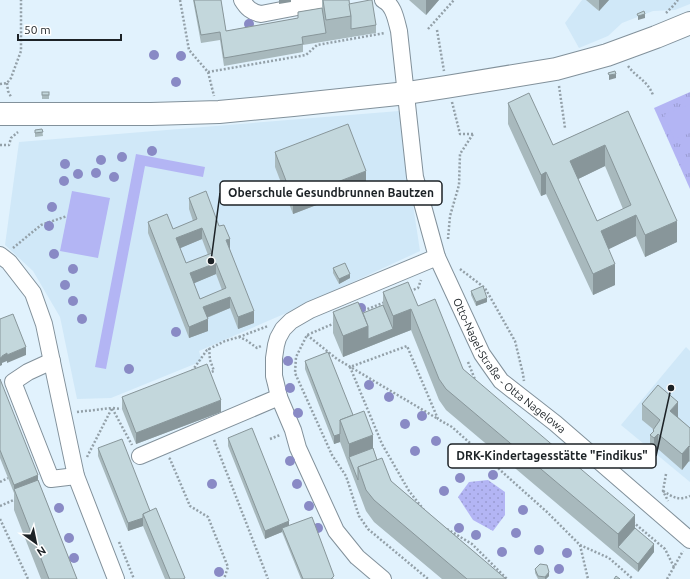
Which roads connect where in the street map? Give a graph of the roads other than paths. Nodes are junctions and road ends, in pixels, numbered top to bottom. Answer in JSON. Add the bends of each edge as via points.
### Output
{"nodes":[{"id":1,"x":242,"y":0,"type":"edge"},
{"id":2,"x":334,"y":0,"type":"edge"},
{"id":3,"x":383,"y":0,"type":"edge"},
{"id":4,"x":690,"y":23,"type":"edge"},
{"id":5,"x":406,"y":93,"type":"junction"},
{"id":6,"x":0,"y":114,"type":"edge"},
{"id":7,"x":0,"y":255,"type":"edge"},
{"id":8,"x":436,"y":257,"type":"junction"},
{"id":9,"x":52,"y":361,"type":"junction"},
{"id":10,"x":280,"y":397,"type":"junction"},
{"id":11,"x":140,"y":456,"type":"road end"},
{"id":12,"x":76,"y":476,"type":"junction"},
{"id":13,"x":690,"y":540,"type":"edge"},
{"id":14,"x":116,"y":579,"type":"edge"},
{"id":15,"x":383,"y":579,"type":"edge"}],
"edges":[{"from":1,"to":2,"type":"street","via":[[247,8],[261,14]]},
{"from":3,"to":5,"type":"street","name":"Otto-Nagel-Straße - Otta Nagelowa","via":[[394,13],[399,31]]},
{"from":4,"to":5,"type":"street","via":[[606,55],[562,68],[449,94]]},
{"from":5,"to":6,"type":"street","via":[[219,112]]},
{"from":5,"to":8,"type":"street","name":"Otto-Nagel-Straße - Otta Nagelowa","via":[[415,177]]},
{"from":7,"to":9,"type":"street","via":[[9,262],[32,293],[44,324]]},
{"from":8,"to":10,"type":"street","via":[[310,310],[291,321],[284,329],[274,331],[274,372]]},
{"from":8,"to":13,"type":"street","name":"Otto-Nagel-Straße - Otta Nagelowa","via":[[482,354],[501,381]]},
{"from":9,"to":12,"type":"street"},
{"from":9,"to":12,"type":"street","via":[[13,382],[51,479]]},
{"from":10,"to":11,"type":"street"},
{"from":10,"to":15,"type":"street","via":[[298,448],[336,531],[357,557]]},
{"from":12,"to":14,"type":"street"}]}
